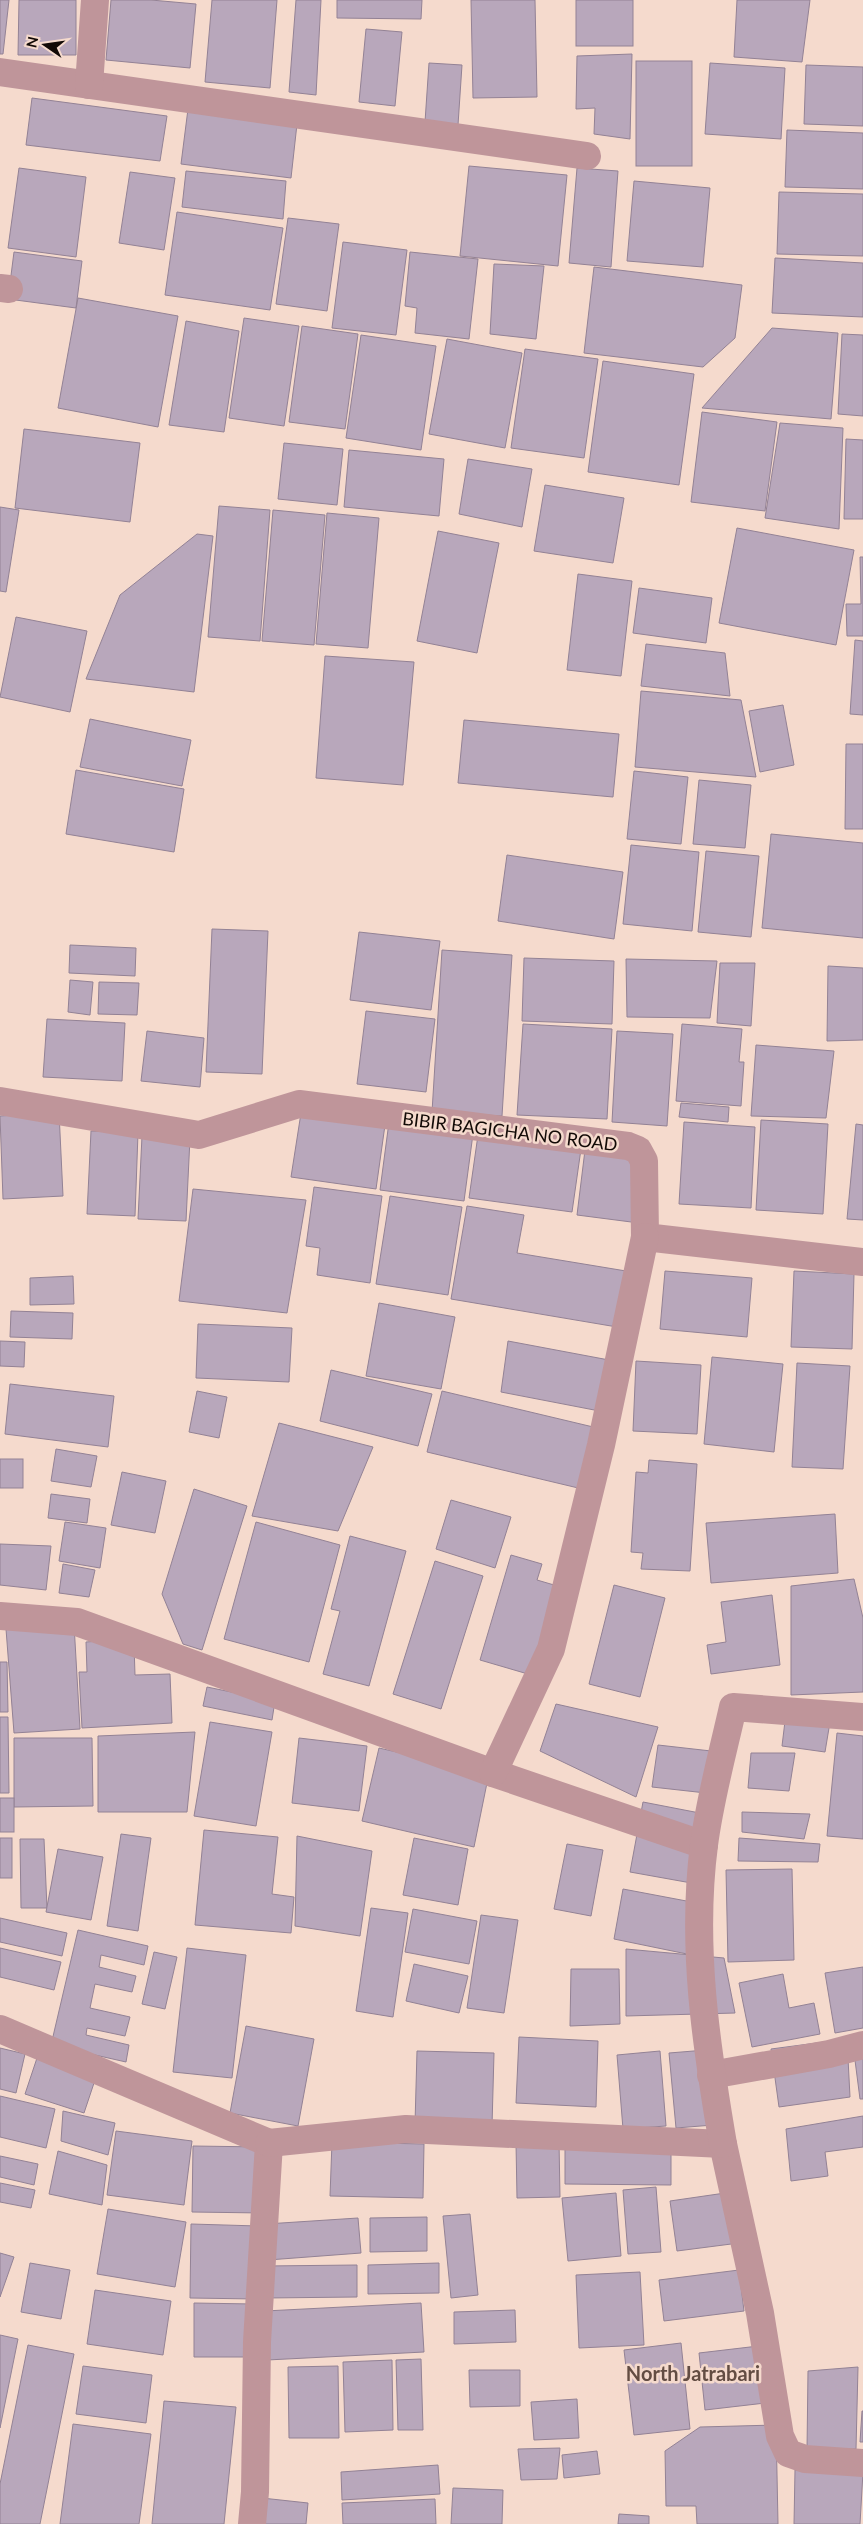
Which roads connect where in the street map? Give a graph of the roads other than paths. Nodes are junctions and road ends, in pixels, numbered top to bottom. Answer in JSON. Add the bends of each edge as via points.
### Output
{"nodes":[{"id":1,"x":95,"y":0,"type":"edge"},
{"id":2,"x":0,"y":72,"type":"edge"},
{"id":3,"x":89,"y":85,"type":"junction"},
{"id":4,"x":586,"y":156,"type":"dead end"},
{"id":5,"x":0,"y":1101,"type":"edge"},
{"id":6,"x":645,"y":1237,"type":"junction"},
{"id":7,"x":863,"y":1262,"type":"edge"},
{"id":8,"x":0,"y":1616,"type":"edge"},
{"id":9,"x":863,"y":1717,"type":"edge"},
{"id":10,"x":493,"y":1773,"type":"junction"},
{"id":11,"x":704,"y":1845,"type":"junction"},
{"id":12,"x":0,"y":2029,"type":"edge"},
{"id":13,"x":863,"y":2045,"type":"edge"},
{"id":14,"x":711,"y":2075,"type":"junction"},
{"id":15,"x":268,"y":2144,"type":"junction"},
{"id":16,"x":723,"y":2144,"type":"junction"},
{"id":17,"x":863,"y":2463,"type":"edge"},
{"id":18,"x":252,"y":2524,"type":"edge"}],
"edges":[{"from":1,"to":3,"type":"street"},
{"from":2,"to":3,"type":"street"},
{"from":3,"to":4,"type":"street"},
{"from":5,"to":6,"type":"street","name":"BIBIR BAGICHA NO ROAD","via":[[199,1135],[299,1104],[628,1146],[638,1150],[644,1161]]},
{"from":6,"to":7,"type":"street"},
{"from":6,"to":10,"type":"street","name":"BIBIR BAGICHA NO ROAD","via":[[601,1445],[551,1648]]},
{"from":8,"to":10,"type":"street","via":[[77,1622]]},
{"from":9,"to":11,"type":"street","via":[[733,1707]]},
{"from":10,"to":11,"type":"street"},
{"from":11,"to":14,"type":"street","via":[[698,1953]]},
{"from":12,"to":15,"type":"street"},
{"from":13,"to":14,"type":"street"},
{"from":14,"to":16,"type":"street"},
{"from":15,"to":16,"type":"street","via":[[406,2129]]},
{"from":15,"to":18,"type":"street","via":[[257,2342]]},
{"from":16,"to":17,"type":"street","via":[[760,2313],[780,2436],[788,2453],[806,2459]]}]}
